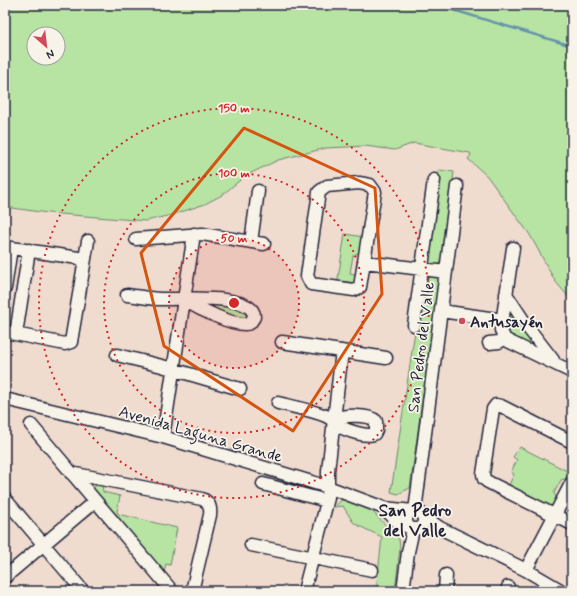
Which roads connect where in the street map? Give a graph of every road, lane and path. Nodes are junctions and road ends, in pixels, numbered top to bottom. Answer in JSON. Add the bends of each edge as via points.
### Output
{"nodes":[{"id":1,"x":434,"y":180,"type":"dead end"},
{"id":2,"x":457,"y":186,"type":"dead end"},
{"id":3,"x":258,"y":191,"type":"dead end"},
{"id":4,"x":194,"y":234,"type":"junction"},
{"id":5,"x":136,"y":239,"type":"dead end"},
{"id":6,"x":88,"y":241,"type":"dead end"},
{"id":7,"x":251,"y":242,"type":"junction"},
{"id":8,"x":264,"y":244,"type":"dead end"},
{"id":9,"x":8,"y":247,"type":"edge"},
{"id":10,"x":513,"y":248,"type":"dead end"},
{"id":11,"x":29,"y":250,"type":"junction"},
{"id":12,"x":85,"y":259,"type":"junction"},
{"id":13,"x":365,"y":262,"type":"junction"},
{"id":14,"x":422,"y":269,"type":"junction"},
{"id":15,"x":446,"y":272,"type":"junction"},
{"id":16,"x":5,"y":288,"type":"edge"},
{"id":17,"x":506,"y":294,"type":"junction"},
{"id":18,"x":127,"y":295,"type":"dead end"},
{"id":19,"x":184,"y":300,"type":"junction"},
{"id":20,"x":441,"y":310,"type":"junction"},
{"id":21,"x":503,"y":320,"type":"junction"},
{"id":22,"x":414,"y":325,"type":"dead end"},
{"id":23,"x":11,"y":333,"type":"edge"},
{"id":24,"x":504,"y":338,"type":"junction"},
{"id":25,"x":282,"y":342,"type":"dead end"},
{"id":26,"x":489,"y":343,"type":"dead end"},
{"id":27,"x":342,"y":351,"type":"junction"},
{"id":28,"x":117,"y":356,"type":"dead end"},
{"id":29,"x":386,"y":358,"type":"dead end"},
{"id":30,"x":556,"y":364,"type":"junction"},
{"id":31,"x":174,"y":370,"type":"junction"},
{"id":32,"x":572,"y":372,"type":"edge"},
{"id":33,"x":240,"y":389,"type":"dead end"},
{"id":34,"x":5,"y":398,"type":"edge"},
{"id":35,"x":278,"y":403,"type":"dead end"},
{"id":36,"x":334,"y":419,"type":"junction"},
{"id":37,"x":31,"y":425,"type":"dead end"},
{"id":38,"x":164,"y":437,"type":"junction"},
{"id":39,"x":572,"y":442,"type":"edge"},
{"id":40,"x":71,"y":472,"type":"junction"},
{"id":41,"x":94,"y":477,"type":"junction"},
{"id":42,"x":572,"y":482,"type":"edge"},
{"id":43,"x":263,"y":484,"type":"dead end"},
{"id":44,"x":328,"y":488,"type":"junction"},
{"id":45,"x":92,"y":496,"type":"junction"},
{"id":46,"x":5,"y":499,"type":"edge"},
{"id":47,"x":327,"y":501,"type":"junction"},
{"id":48,"x":384,"y":508,"type":"junction"},
{"id":49,"x":417,"y":512,"type":"junction"},
{"id":50,"x":555,"y":514,"type":"junction"},
{"id":51,"x":572,"y":524,"type":"edge"},
{"id":52,"x":414,"y":528,"type":"junction"},
{"id":53,"x":440,"y":528,"type":"junction"},
{"id":54,"x":44,"y":544,"type":"junction"},
{"id":55,"x":251,"y":545,"type":"dead end"},
{"id":56,"x":313,"y":558,"type":"junction"},
{"id":57,"x":372,"y":570,"type":"dead end"},
{"id":58,"x":526,"y":570,"type":"junction"},
{"id":59,"x":446,"y":576,"type":"dead end"},
{"id":60,"x":5,"y":577,"type":"edge"},
{"id":61,"x":83,"y":591,"type":"edge"},
{"id":62,"x":172,"y":591,"type":"edge"},
{"id":63,"x":192,"y":591,"type":"edge"},
{"id":64,"x":304,"y":591,"type":"edge"},
{"id":65,"x":403,"y":591,"type":"edge"},
{"id":66,"x":444,"y":591,"type":"edge"},
{"id":67,"x":562,"y":591,"type":"edge"}],
"edges":[{"from":1,"to":14,"type":"street","name":"San Pedro del Valle"},
{"from":2,"to":15,"type":"street","name":"San Pedro del Valle"},
{"from":3,"to":7,"type":"street"},
{"from":4,"to":5,"type":"street"},
{"from":4,"to":7,"type":"street"},
{"from":4,"to":19,"type":"street"},
{"from":6,"to":12,"type":"street"},
{"from":7,"to":8,"type":"street"},
{"from":9,"to":11,"type":"street"},
{"from":9,"to":16,"type":"street"},
{"from":10,"to":17,"type":"street"},
{"from":11,"to":12,"type":"street"},
{"from":11,"to":23,"type":"street"},
{"from":12,"to":23,"type":"street","via":[[71,342],[65,344]]},
{"from":13,"to":13,"type":"street","via":[[375,190],[370,185],[359,183],[324,187],[318,195],[308,282],[313,285],[356,290],[361,285]]},
{"from":13,"to":14,"type":"street"},
{"from":14,"to":15,"type":"street"},
{"from":14,"to":22,"type":"street","name":"San Pedro del Valle"},
{"from":15,"to":20,"type":"street","name":"San Pedro del Valle"},
{"from":17,"to":21,"type":"street"},
{"from":17,"to":30,"type":"street"},
{"from":18,"to":19,"type":"street"},
{"from":19,"to":19,"type":"street","via":[[207,312],[241,324],[250,323],[254,317],[252,309],[244,304],[209,298]]},
{"from":19,"to":31,"type":"street"},
{"from":20,"to":21,"type":"street"},
{"from":20,"to":49,"type":"street","name":"San Pedro del Valle"},
{"from":21,"to":24,"type":"street","via":[[501,330]]},
{"from":24,"to":26,"type":"street","via":[[499,342]]},
{"from":24,"to":30,"type":"street"},
{"from":25,"to":27,"type":"street"},
{"from":27,"to":29,"type":"street"},
{"from":27,"to":36,"type":"street"},
{"from":28,"to":31,"type":"street"},
{"from":30,"to":32,"type":"street"},
{"from":31,"to":33,"type":"street"},
{"from":31,"to":38,"type":"street"},
{"from":34,"to":38,"type":"street","name":"Avenida Laguna Grande"},
{"from":35,"to":36,"type":"street"},
{"from":36,"to":44,"type":"street"},
{"from":37,"to":40,"type":"street"},
{"from":38,"to":44,"type":"street","name":"Avenida Laguna Grande"},
{"from":39,"to":50,"type":"street","via":[[501,406],[494,407],[484,479]]},
{"from":40,"to":41,"type":"street"},
{"from":40,"to":45,"type":"street"},
{"from":41,"to":45,"type":"street","via":[[88,483]]},
{"from":41,"to":63,"type":"street","via":[[207,501],[210,515]]},
{"from":42,"to":50,"type":"street"},
{"from":43,"to":47,"type":"street","name":"Avenida Laguna Grande"},
{"from":44,"to":47,"type":"street"},
{"from":44,"to":48,"type":"street","name":"Avenida Laguna Grande"},
{"from":45,"to":54,"type":"street"},
{"from":45,"to":62,"type":"street"},
{"from":46,"to":54,"type":"street"},
{"from":47,"to":56,"type":"street"},
{"from":48,"to":49,"type":"street"},
{"from":48,"to":52,"type":"street","via":[[400,524]]},
{"from":49,"to":52,"type":"street","name":"San Pedro del Valle","via":[[423,524]]},
{"from":49,"to":53,"type":"street"},
{"from":50,"to":51,"type":"street"},
{"from":50,"to":58,"type":"street"},
{"from":52,"to":53,"type":"street"},
{"from":52,"to":65,"type":"street"},
{"from":53,"to":58,"type":"street"},
{"from":54,"to":60,"type":"street"},
{"from":54,"to":61,"type":"street"},
{"from":55,"to":56,"type":"street"},
{"from":56,"to":57,"type":"street"},
{"from":56,"to":64,"type":"street"},
{"from":58,"to":67,"type":"street"},
{"from":59,"to":66,"type":"street"}]}
